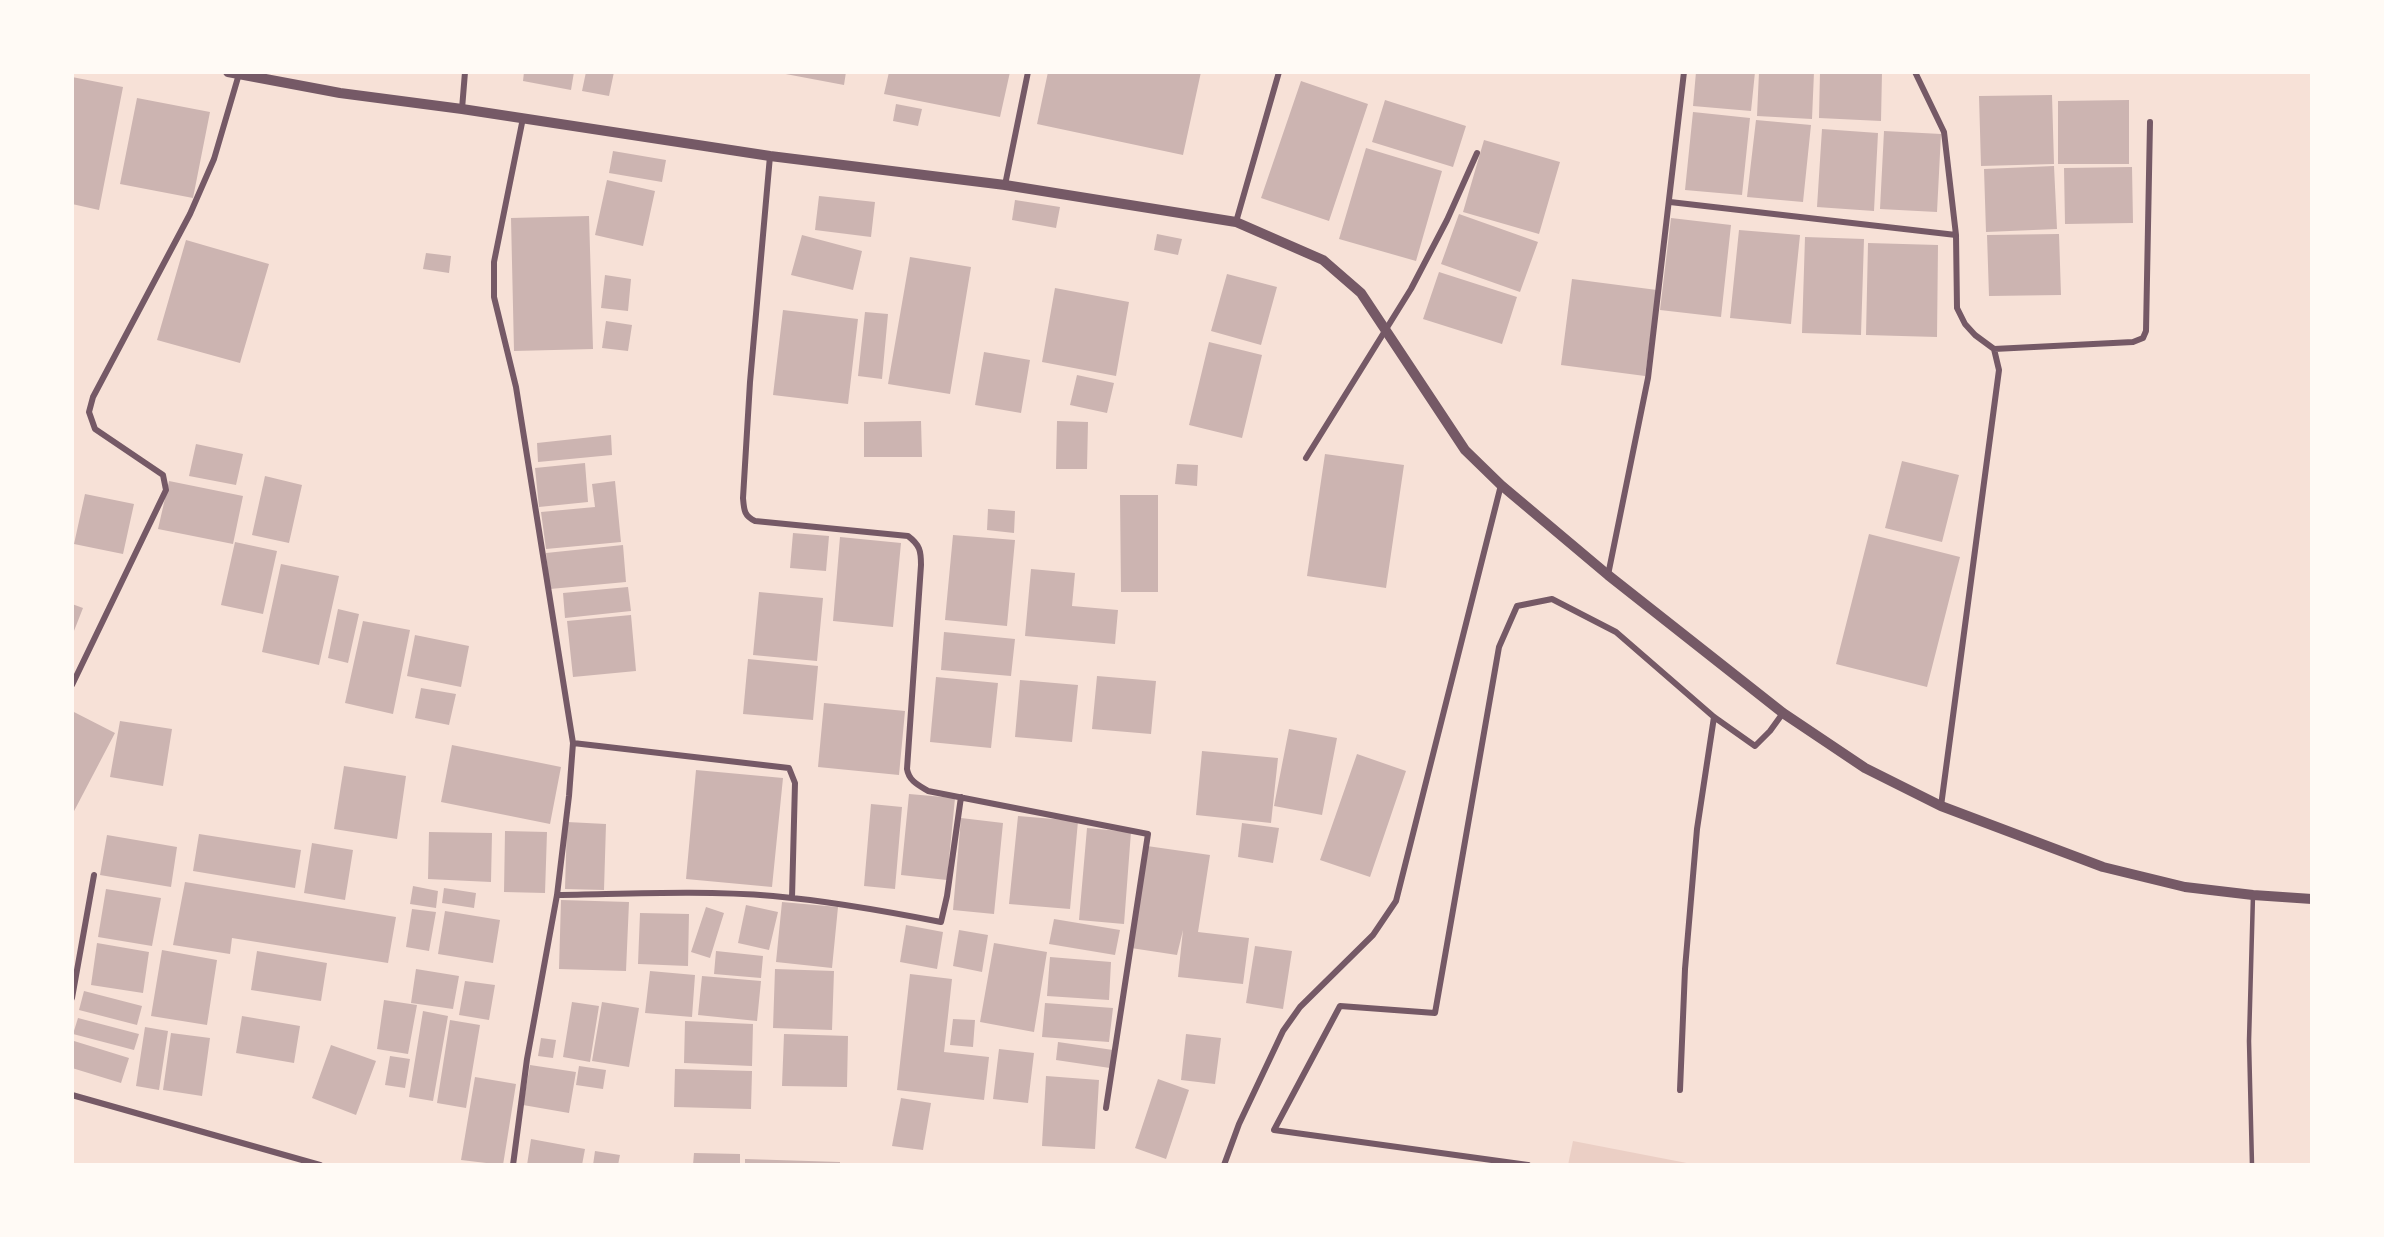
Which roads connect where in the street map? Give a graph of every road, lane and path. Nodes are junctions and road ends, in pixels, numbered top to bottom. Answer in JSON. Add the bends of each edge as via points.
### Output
{"nodes":[{"id":1,"x":228,"y":72,"type":"edge"},
{"id":2,"x":465,"y":72,"type":"edge"},
{"id":3,"x":1028,"y":72,"type":"edge"},
{"id":4,"x":1279,"y":72,"type":"edge"},
{"id":5,"x":1684,"y":72,"type":"edge"},
{"id":6,"x":1915,"y":72,"type":"edge"},
{"id":7,"x":240,"y":74,"type":"junction"},
{"id":8,"x":462,"y":109,"type":"junction"},
{"id":9,"x":523,"y":118,"type":"junction"},
{"id":10,"x":2150,"y":122,"type":"dead end"},
{"id":11,"x":1477,"y":153,"type":"dead end"},
{"id":12,"x":770,"y":156,"type":"junction"},
{"id":13,"x":1005,"y":185,"type":"junction"},
{"id":14,"x":1670,"y":202,"type":"junction"},
{"id":15,"x":1236,"y":222,"type":"junction"},
{"id":16,"x":1956,"y":235,"type":"junction"},
{"id":17,"x":1387,"y":330,"type":"junction"},
{"id":18,"x":1994,"y":349,"type":"junction"},
{"id":19,"x":1306,"y":458,"type":"dead end"},
{"id":20,"x":1501,"y":485,"type":"junction"},
{"id":21,"x":1608,"y":575,"type":"junction"},
{"id":22,"x":72,"y":685,"type":"edge"},
{"id":23,"x":1783,"y":713,"type":"junction"},
{"id":24,"x":1714,"y":717,"type":"junction"},
{"id":25,"x":573,"y":743,"type":"junction"},
{"id":26,"x":961,"y":797,"type":"junction"},
{"id":27,"x":1941,"y":806,"type":"junction"},
{"id":28,"x":94,"y":875,"type":"dead end"},
{"id":29,"x":556,"y":895,"type":"junction"},
{"id":30,"x":2253,"y":895,"type":"junction"},
{"id":31,"x":792,"y":898,"type":"junction"},
{"id":32,"x":2312,"y":898,"type":"edge"},
{"id":33,"x":72,"y":998,"type":"edge"},
{"id":34,"x":1680,"y":1090,"type":"dead end"},
{"id":35,"x":72,"y":1095,"type":"edge"},
{"id":36,"x":1106,"y":1108,"type":"dead end"},
{"id":37,"x":320,"y":1165,"type":"edge"},
{"id":38,"x":513,"y":1165,"type":"edge"},
{"id":39,"x":1224,"y":1165,"type":"edge"},
{"id":40,"x":1528,"y":1165,"type":"edge"},
{"id":41,"x":2252,"y":1165,"type":"edge"}],
"edges":[{"from":1,"to":7,"type":"street"},
{"from":2,"to":8,"type":"street"},
{"from":3,"to":13,"type":"street"},
{"from":4,"to":15,"type":"street"},
{"from":5,"to":14,"type":"street"},
{"from":6,"to":16,"type":"street","via":[[1944,132]]},
{"from":7,"to":8,"type":"street","via":[[340,93]]},
{"from":7,"to":22,"type":"street","via":[[214,159],[190,214],[93,397],[89,412],[95,429],[163,475],[166,490]]},
{"from":8,"to":9,"type":"street"},
{"from":9,"to":12,"type":"street"},
{"from":9,"to":25,"type":"street","via":[[494,262],[494,297],[516,387]]},
{"from":10,"to":18,"type":"street","via":[[2143,338],[2133,342]]},
{"from":11,"to":17,"type":"street","via":[[1447,219]]},
{"from":12,"to":13,"type":"street"},
{"from":12,"to":26,"type":"street","via":[[750,382],[744,513],[755,521],[908,536],[916,542],[921,550],[921,565],[908,776],[928,791]]},
{"from":13,"to":15,"type":"street"},
{"from":14,"to":16,"type":"street"},
{"from":14,"to":21,"type":"street","via":[[1648,378]]},
{"from":15,"to":17,"type":"street","via":[[1323,260],[1362,293]]},
{"from":16,"to":18,"type":"street","via":[[1957,308],[1965,324]]},
{"from":17,"to":19,"type":"street"},
{"from":17,"to":20,"type":"street","via":[[1465,450]]},
{"from":18,"to":27,"type":"street","via":[[1999,370]]},
{"from":20,"to":21,"type":"street"},
{"from":20,"to":39,"type":"street","via":[[1396,901],[1373,935],[1300,1007],[1283,1031]]},
{"from":21,"to":23,"type":"street"},
{"from":23,"to":24,"type":"street","via":[[1755,746]]},
{"from":23,"to":27,"type":"street","via":[[1865,768]]},
{"from":24,"to":34,"type":"street","via":[[1697,829]]},
{"from":24,"to":40,"type":"street","via":[[1616,632],[1552,599],[1517,606],[1499,647],[1435,1013],[1340,1006],[1274,1130]]},
{"from":25,"to":29,"type":"street"},
{"from":25,"to":31,"type":"street","via":[[789,768],[795,783]]},
{"from":26,"to":31,"type":"street","via":[[941,922]]},
{"from":26,"to":36,"type":"street","via":[[1148,834]]},
{"from":27,"to":30,"type":"street","via":[[2103,867],[2185,887]]},
{"from":28,"to":33,"type":"street"},
{"from":29,"to":31,"type":"street","via":[[712,893]]},
{"from":29,"to":38,"type":"street"},
{"from":30,"to":32,"type":"street"},
{"from":30,"to":41,"type":"lane","via":[[2249,1041]]},
{"from":35,"to":37,"type":"street"}]}
